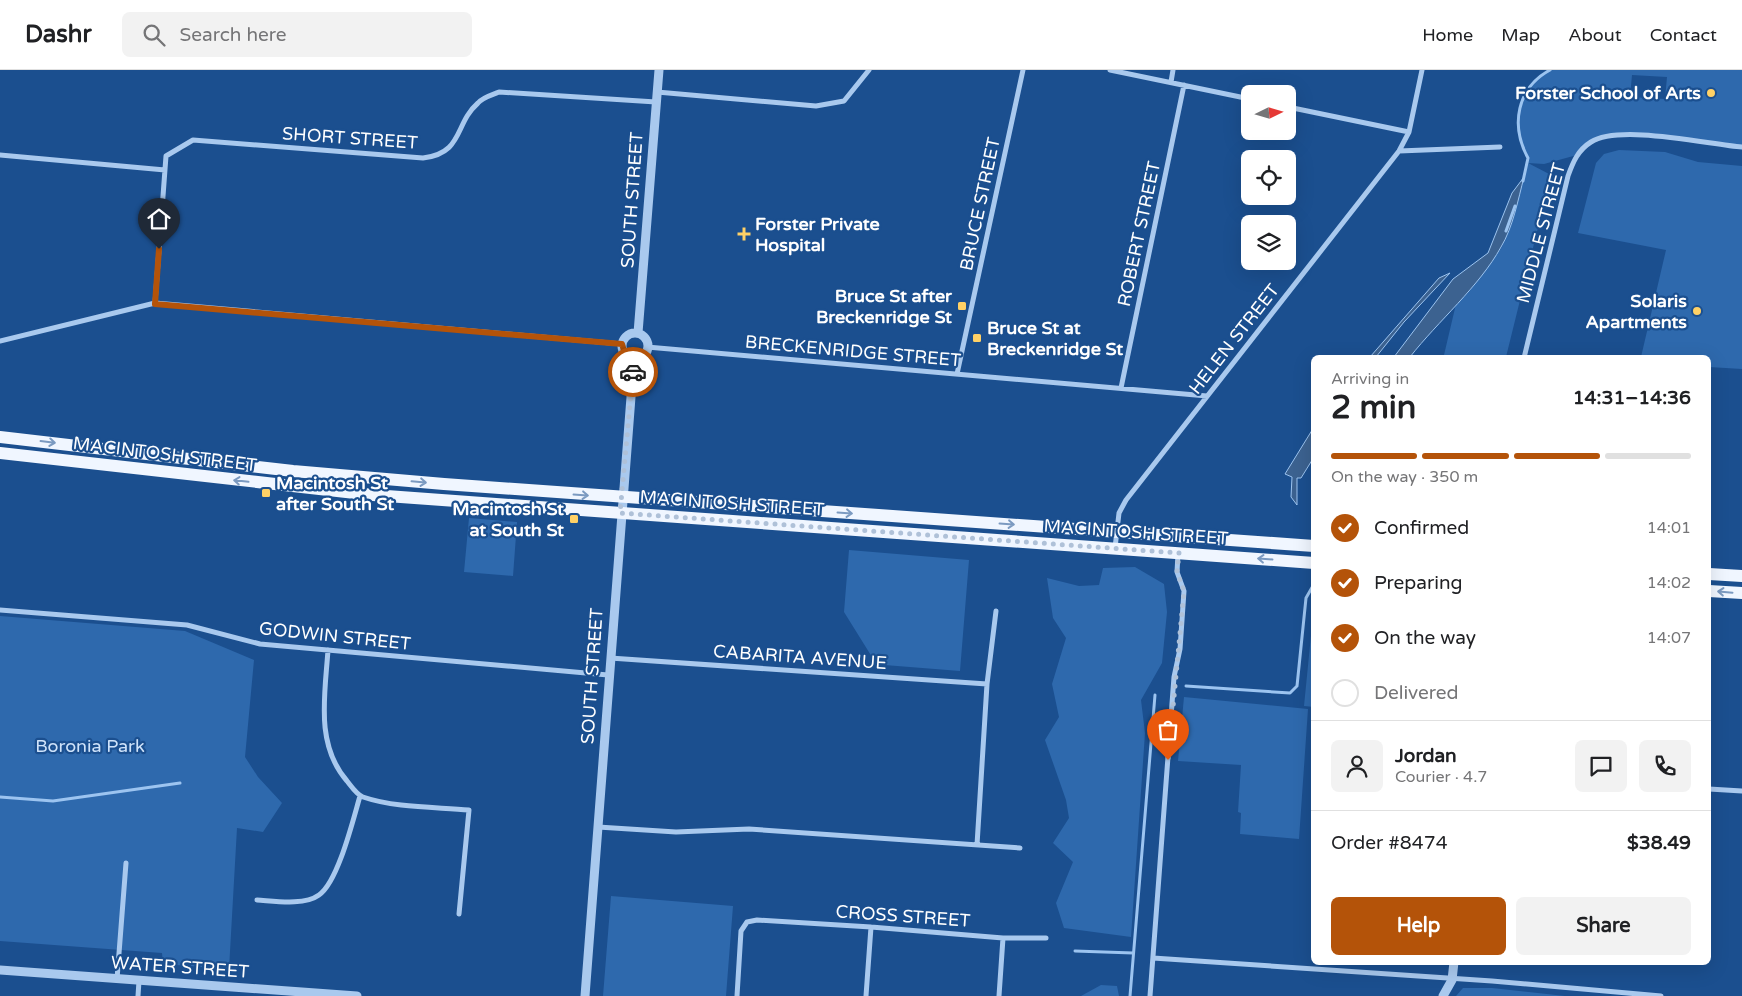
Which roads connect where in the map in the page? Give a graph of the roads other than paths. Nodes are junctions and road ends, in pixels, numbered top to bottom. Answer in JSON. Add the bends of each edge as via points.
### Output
{"nodes":[{"id":1,"x":659,"y":70,"type":"edge"},
{"id":2,"x":869,"y":70,"type":"edge"},
{"id":3,"x":1023,"y":70,"type":"edge"},
{"id":4,"x":1110,"y":70,"type":"edge"},
{"id":5,"x":1172,"y":70,"type":"edge"},
{"id":6,"x":1422,"y":70,"type":"edge"},
{"id":7,"x":1171,"y":82,"type":"junction"},
{"id":8,"x":1184,"y":85,"type":"junction"},
{"id":9,"x":656,"y":97,"type":"junction"},
{"id":10,"x":1241,"y":97,"type":"edge"},
{"id":11,"x":1296,"y":109,"type":"edge"},
{"id":12,"x":1409,"y":132,"type":"junction"},
{"id":13,"x":1500,"y":147,"type":"dead end"},
{"id":14,"x":1742,"y":147,"type":"edge"},
{"id":15,"x":1398,"y":151,"type":"junction"},
{"id":16,"x":0,"y":155,"type":"edge"},
{"id":17,"x":165,"y":170,"type":"junction"},
{"id":18,"x":155,"y":304,"type":"junction"},
{"id":19,"x":638,"y":333,"type":"junction"},
{"id":20,"x":0,"y":341,"type":"edge"},
{"id":21,"x":622,"y":344,"type":"junction"},
{"id":22,"x":647,"y":347,"type":"junction"},
{"id":23,"x":1525,"y":355,"type":"edge"},
{"id":24,"x":634,"y":358,"type":"junction"},
{"id":25,"x":957,"y":374,"type":"junction"},
{"id":26,"x":1121,"y":388,"type":"junction"},
{"id":27,"x":1207,"y":396,"type":"junction"},
{"id":28,"x":0,"y":437,"type":"edge"},
{"id":29,"x":0,"y":453,"type":"edge"},
{"id":30,"x":622,"y":498,"type":"junction"},
{"id":31,"x":620,"y":513,"type":"junction"},
{"id":32,"x":1116,"y":532,"type":"junction"},
{"id":33,"x":1311,"y":546,"type":"edge"},
{"id":34,"x":1116,"y":548,"type":"junction"},
{"id":35,"x":1179,"y":553,"type":"junction"},
{"id":36,"x":1311,"y":563,"type":"edge"},
{"id":37,"x":1711,"y":574,"type":"edge"},
{"id":38,"x":1742,"y":576,"type":"edge"},
{"id":39,"x":1711,"y":591,"type":"edge"},
{"id":40,"x":1742,"y":594,"type":"edge"},
{"id":41,"x":0,"y":610,"type":"edge"},
{"id":42,"x":996,"y":611,"type":"dead end"},
{"id":43,"x":328,"y":650,"type":"junction"},
{"id":44,"x":610,"y":658,"type":"junction"},
{"id":45,"x":608,"y":675,"type":"junction"},
{"id":46,"x":987,"y":684,"type":"junction"},
{"id":47,"x":1711,"y":789,"type":"edge"},
{"id":48,"x":1742,"y":791,"type":"edge"},
{"id":49,"x":360,"y":796,"type":"junction"},
{"id":50,"x":597,"y":826,"type":"junction"},
{"id":51,"x":977,"y":845,"type":"junction"},
{"id":52,"x":1020,"y":848,"type":"dead end"},
{"id":53,"x":126,"y":863,"type":"dead end"},
{"id":54,"x":257,"y":900,"type":"dead end"},
{"id":55,"x":460,"y":914,"type":"dead end"},
{"id":56,"x":870,"y":927,"type":"junction"},
{"id":57,"x":1003,"y":938,"type":"junction"},
{"id":58,"x":1046,"y":938,"type":"dead end"},
{"id":59,"x":1153,"y":958,"type":"junction"},
{"id":60,"x":1454,"y":965,"type":"edge"},
{"id":61,"x":0,"y":970,"type":"edge"},
{"id":62,"x":116,"y":979,"type":"junction"},
{"id":63,"x":1452,"y":980,"type":"junction"},
{"id":64,"x":139,"y":981,"type":"junction"},
{"id":65,"x":308,"y":994,"type":"edge"},
{"id":66,"x":138,"y":996,"type":"edge"},
{"id":67,"x":357,"y":996,"type":"edge"},
{"id":68,"x":585,"y":996,"type":"edge"},
{"id":69,"x":737,"y":996,"type":"edge"},
{"id":70,"x":866,"y":996,"type":"edge"},
{"id":71,"x":999,"y":996,"type":"edge"},
{"id":72,"x":1150,"y":996,"type":"edge"},
{"id":73,"x":1443,"y":996,"type":"edge"},
{"id":74,"x":1661,"y":996,"type":"edge"}],
"edges":[{"from":1,"to":9,"type":"street","name":"SOUTH STREET"},
{"from":2,"to":9,"type":"street","name":"SHORT STREET","via":[[844,101],[816,106]]},
{"from":3,"to":25,"type":"street","name":"BRUCE STREET"},
{"from":4,"to":7,"type":"street"},
{"from":5,"to":7,"type":"street"},
{"from":6,"to":12,"type":"street","name":"HELEN STREET"},
{"from":7,"to":8,"type":"street"},
{"from":8,"to":10,"type":"street"},
{"from":8,"to":26,"type":"street","name":"ROBERT STREET"},
{"from":9,"to":17,"type":"street","name":"SHORT STREET","via":[[499,92],[477,103],[448,151],[436,156],[423,158],[193,140],[166,156]]},
{"from":9,"to":19,"type":"street","name":"SOUTH STREET"},
{"from":11,"to":12,"type":"street"},
{"from":12,"to":15,"type":"street","name":"HELEN STREET"},
{"from":13,"to":15,"type":"street"},
{"from":14,"to":23,"type":"street","name":"MIDDLE STREET","via":[[1679,138],[1610,134],[1591,142],[1577,154],[1568,176]]},
{"from":15,"to":27,"type":"street","name":"HELEN STREET"},
{"from":16,"to":17,"type":"street"},
{"from":17,"to":18,"type":"street"},
{"from":18,"to":20,"type":"street"},
{"from":18,"to":21,"type":"street"},
{"from":19,"to":21,"type":"street","via":[[628,335]]},
{"from":19,"to":22,"type":"street","via":[[646,339]]},
{"from":21,"to":24,"type":"street","via":[[625,354]]},
{"from":22,"to":24,"type":"street","via":[[643,355]]},
{"from":22,"to":25,"type":"street","name":"BRECKENRIDGE STREET"},
{"from":24,"to":30,"type":"street","name":"SOUTH STREET"},
{"from":25,"to":26,"type":"street","name":"BRECKENRIDGE STREET"},
{"from":26,"to":27,"type":"street","name":"BRECKENRIDGE STREET"},
{"from":27,"to":32,"type":"street","name":"HELEN STREET","via":[[1122,506]]},
{"from":28,"to":30,"type":"main road","name":"MACINTOSH STREET","one_way":true,"via":[[332,475]]},
{"from":31,"to":29,"type":"main road","name":"MACINTOSH STREET","one_way":true,"via":[[373,495]]},
{"from":30,"to":31,"type":"street","name":"SOUTH STREET"},
{"from":30,"to":32,"type":"main road","name":"MACINTOSH STREET","one_way":true},
{"from":31,"to":34,"type":"main road","name":"MACINTOSH STREET"},
{"from":31,"to":44,"type":"street","name":"SOUTH STREET"},
{"from":32,"to":33,"type":"main road","name":"MACINTOSH STREET"},
{"from":32,"to":34,"type":"street","name":"HELEN STREET"},
{"from":34,"to":35,"type":"main road","name":"MACINTOSH STREET"},
{"from":36,"to":35,"type":"main road","name":"MACINTOSH STREET","one_way":true},
{"from":35,"to":59,"type":"street","via":[[1177,572],[1184,591],[1180,649],[1174,677]]},
{"from":37,"to":38,"type":"main road"},
{"from":40,"to":39,"type":"main road","one_way":true},
{"from":41,"to":43,"type":"street","name":"GODWIN STREET","via":[[186,625],[260,644]]},
{"from":42,"to":46,"type":"street"},
{"from":43,"to":45,"type":"street","name":"GODWIN STREET"},
{"from":43,"to":49,"type":"street","via":[[323,722],[329,752],[344,778]]},
{"from":44,"to":45,"type":"street","name":"SOUTH STREET"},
{"from":44,"to":46,"type":"street","name":"CABARITA AVENUE"},
{"from":45,"to":50,"type":"street","name":"SOUTH STREET"},
{"from":46,"to":51,"type":"street"},
{"from":47,"to":48,"type":"street"},
{"from":49,"to":54,"type":"street","via":[[336,873],[318,896],[292,902]]},
{"from":49,"to":55,"type":"street","via":[[386,802],[469,810]]},
{"from":50,"to":51,"type":"street","via":[[676,832],[748,829]]},
{"from":50,"to":68,"type":"street","name":"SOUTH STREET"},
{"from":51,"to":52,"type":"street"},
{"from":53,"to":62,"type":"street"},
{"from":56,"to":57,"type":"street","name":"CROSS STREET"},
{"from":56,"to":69,"type":"street","name":"CROSS STREET","via":[[747,922],[741,931]]},
{"from":56,"to":70,"type":"street"},
{"from":57,"to":58,"type":"street","name":"CROSS STREET"},
{"from":57,"to":71,"type":"street"},
{"from":59,"to":63,"type":"street"},
{"from":59,"to":72,"type":"street"},
{"from":60,"to":63,"type":"street"},
{"from":61,"to":62,"type":"street","name":"WATER STREET"},
{"from":62,"to":64,"type":"street","name":"WATER STREET"},
{"from":63,"to":73,"type":"street"},
{"from":63,"to":74,"type":"street"},
{"from":64,"to":65,"type":"street","name":"WATER STREET"},
{"from":64,"to":66,"type":"street"},
{"from":65,"to":67,"type":"street","name":"WATER STREET"}]}
